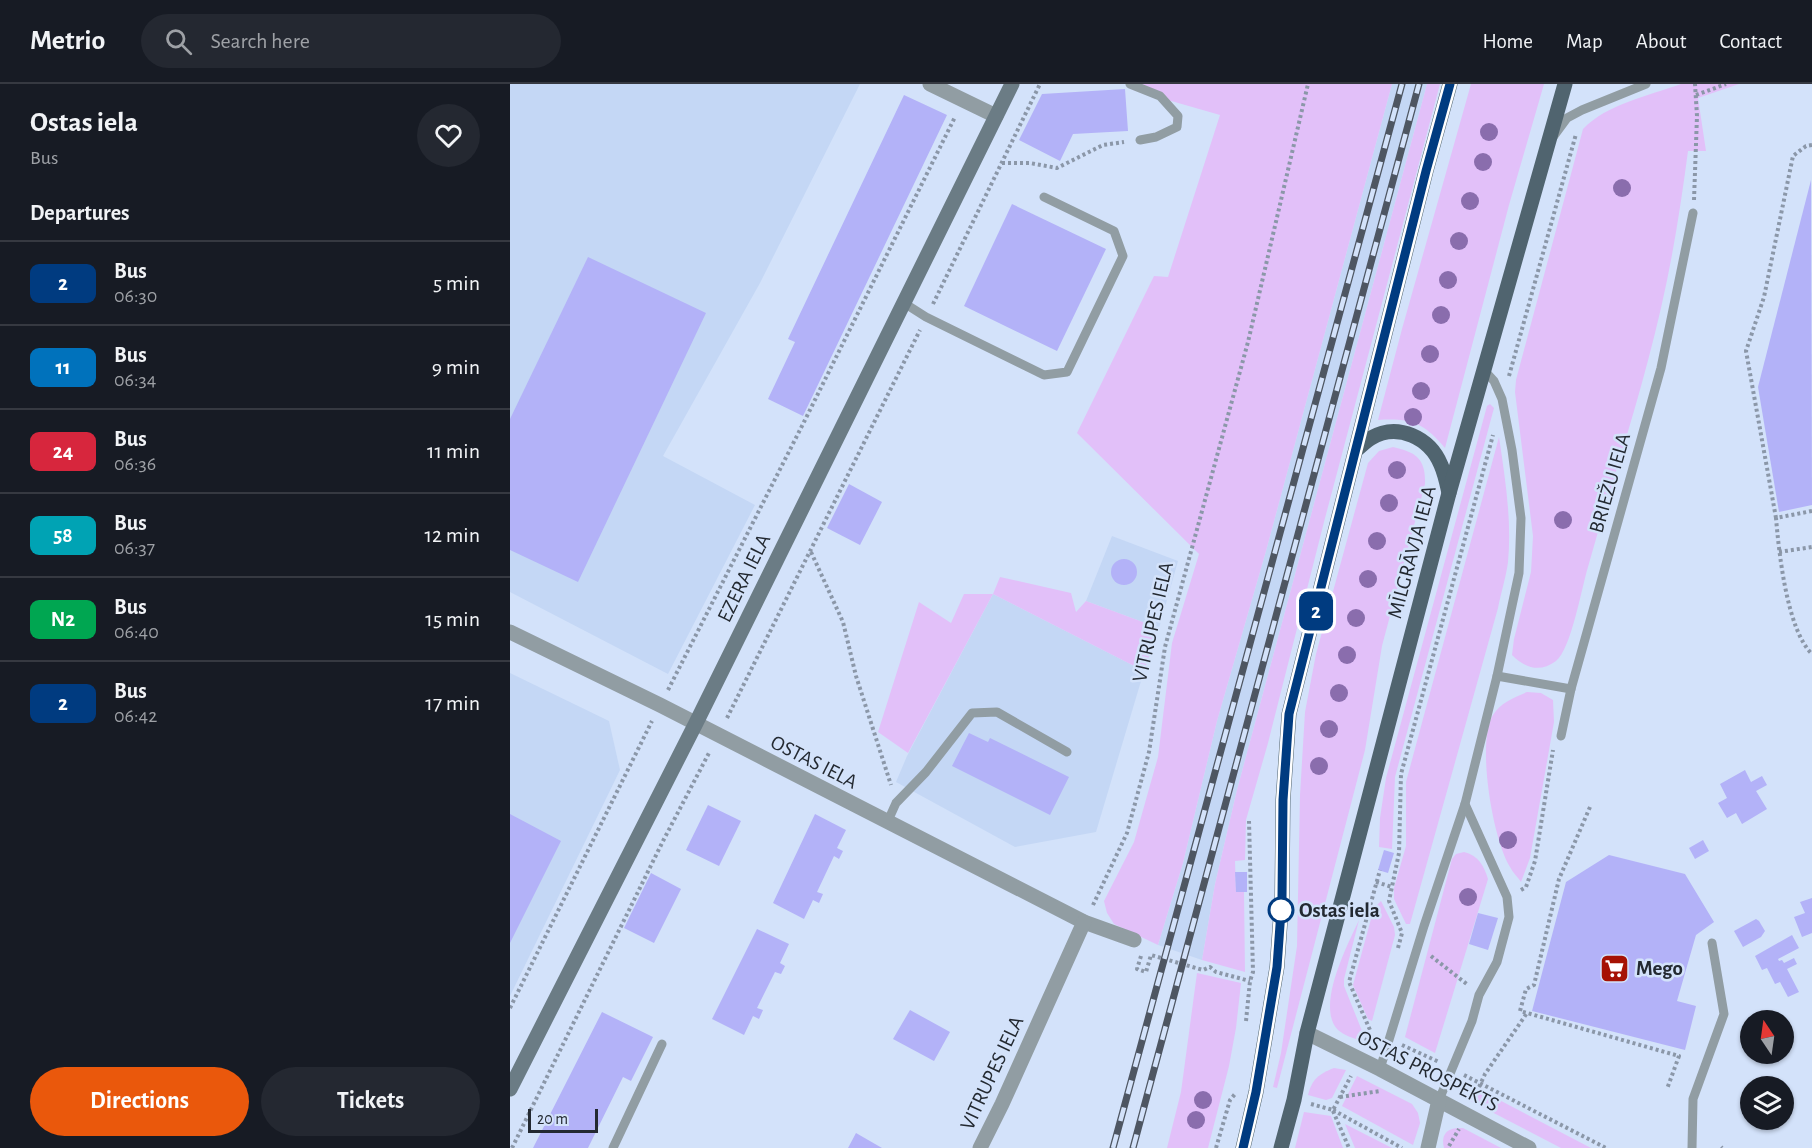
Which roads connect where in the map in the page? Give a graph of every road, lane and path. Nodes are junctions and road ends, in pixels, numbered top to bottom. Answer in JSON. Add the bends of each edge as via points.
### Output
{"nodes":[{"id":1,"x":930,"y":84,"type":"edge"},
{"id":2,"x":1012,"y":84,"type":"edge"},
{"id":3,"x":1040,"y":84,"type":"edge"},
{"id":4,"x":1130,"y":84,"type":"edge"},
{"id":5,"x":1308,"y":84,"type":"edge"},
{"id":6,"x":1450,"y":84,"type":"edge"},
{"id":7,"x":1565,"y":84,"type":"edge"},
{"id":8,"x":1646,"y":84,"type":"edge"},
{"id":9,"x":1695,"y":84,"type":"edge"},
{"id":10,"x":1726,"y":84,"type":"edge"},
{"id":11,"x":1696,"y":95,"type":"junction"},
{"id":12,"x":962,"y":100,"type":"junction"},
{"id":13,"x":996,"y":116,"type":"junction"},
{"id":14,"x":1576,"y":133,"type":"dead end"},
{"id":15,"x":1140,"y":140,"type":"joint"},
{"id":16,"x":1550,"y":141,"type":"junction"},
{"id":17,"x":1812,"y":145,"type":"edge"},
{"id":18,"x":1002,"y":163,"type":"junction"},
{"id":19,"x":1044,"y":197,"type":"dead end"},
{"id":20,"x":1693,"y":213,"type":"joint"},
{"id":21,"x":904,"y":303,"type":"junction"},
{"id":22,"x":926,"y":317,"type":"junction"},
{"id":23,"x":1483,"y":369,"type":"junction"},
{"id":24,"x":1511,"y":369,"type":"dead end"},
{"id":25,"x":1493,"y":432,"type":"dead end"},
{"id":26,"x":1356,"y":450,"type":"junction"},
{"id":27,"x":1449,"y":493,"type":"junction"},
{"id":28,"x":1812,"y":511,"type":"edge"},
{"id":29,"x":1776,"y":518,"type":"junction"},
{"id":30,"x":1812,"y":547,"type":"edge"},
{"id":31,"x":810,"y":551,"type":"junction"},
{"id":32,"x":1779,"y":552,"type":"junction"},
{"id":33,"x":510,"y":632,"type":"edge"},
{"id":34,"x":1812,"y":654,"type":"edge"},
{"id":35,"x":1497,"y":676,"type":"junction"},
{"id":36,"x":1571,"y":689,"type":"junction"},
{"id":37,"x":660,"y":705,"type":"junction"},
{"id":38,"x":696,"y":723,"type":"junction"},
{"id":39,"x":718,"y":736,"type":"junction"},
{"id":40,"x":1561,"y":736,"type":"joint"},
{"id":41,"x":1067,"y":752,"type":"dead end"},
{"id":42,"x":896,"y":803,"type":"junction"},
{"id":43,"x":1465,"y":804,"type":"junction"},
{"id":44,"x":1590,"y":807,"type":"dead end"},
{"id":45,"x":1249,"y":821,"type":"dead end"},
{"id":46,"x":887,"y":823,"type":"junction"},
{"id":47,"x":1380,"y":870,"type":"dead end"},
{"id":48,"x":1376,"y":882,"type":"junction"},
{"id":49,"x":1392,"y":887,"type":"junction"},
{"id":50,"x":1507,"y":897,"type":"junction"},
{"id":51,"x":1084,"y":922,"type":"junction"},
{"id":52,"x":1402,"y":933,"type":"junction"},
{"id":53,"x":1712,"y":943,"type":"dead end"},
{"id":54,"x":1135,"y":945,"type":"joint"},
{"id":55,"x":1419,"y":946,"type":"junction"},
{"id":56,"x":1396,"y":955,"type":"dead end"},
{"id":57,"x":1250,"y":981,"type":"junction"},
{"id":58,"x":1479,"y":995,"type":"junction"},
{"id":59,"x":510,"y":1008,"type":"edge"},
{"id":60,"x":1527,"y":1013,"type":"junction"},
{"id":61,"x":1246,"y":1025,"type":"dead end"},
{"id":62,"x":1307,"y":1033,"type":"junction"},
{"id":63,"x":662,"y":1044,"type":"dead end"},
{"id":64,"x":1364,"y":1046,"type":"dead end"},
{"id":65,"x":1403,"y":1046,"type":"dead end"},
{"id":66,"x":1433,"y":1060,"type":"dead end"},
{"id":67,"x":1380,"y":1069,"type":"junction"},
{"id":68,"x":1467,"y":1076,"type":"dead end"},
{"id":69,"x":1405,"y":1082,"type":"junction"},
{"id":70,"x":1481,"y":1083,"type":"junction"},
{"id":71,"x":510,"y":1089,"type":"edge"},
{"id":72,"x":1239,"y":1089,"type":"dead end"},
{"id":73,"x":1667,"y":1089,"type":"dead end"},
{"id":74,"x":1340,"y":1098,"type":"dead end"},
{"id":75,"x":1439,"y":1100,"type":"junction"},
{"id":76,"x":512,"y":1148,"type":"edge"},
{"id":77,"x":613,"y":1148,"type":"edge"},
{"id":78,"x":980,"y":1148,"type":"edge"},
{"id":79,"x":1216,"y":1148,"type":"edge"},
{"id":80,"x":1243,"y":1148,"type":"edge"},
{"id":81,"x":1281,"y":1148,"type":"edge"},
{"id":82,"x":1348,"y":1148,"type":"edge"},
{"id":83,"x":1402,"y":1148,"type":"edge"},
{"id":84,"x":1428,"y":1148,"type":"edge"},
{"id":85,"x":1529,"y":1148,"type":"edge"},
{"id":86,"x":1606,"y":1148,"type":"edge"},
{"id":87,"x":1692,"y":1148,"type":"edge"}],
"edges":[{"from":1,"to":12,"type":"street"},
{"from":2,"to":13,"type":"street","name":"EZERA IELA"},
{"from":3,"to":18,"type":"path"},
{"from":4,"to":15,"type":"lane","via":[[1160,96],[1178,116],[1177,127]]},
{"from":5,"to":51,"type":"path","name":"VITRUPES IELA","via":[[1248,342],[1165,647],[1149,752],[1127,833]]},
{"from":6,"to":26,"type":"main road"},
{"from":7,"to":16,"type":"main road","name":"MĪLGRĀVJA IELA"},
{"from":8,"to":16,"type":"lane","via":[[1567,118]]},
{"from":9,"to":11,"type":"path"},
{"from":10,"to":11,"type":"path"},
{"from":11,"to":20,"type":"path"},
{"from":12,"to":13,"type":"street"},
{"from":12,"to":37,"type":"path"},
{"from":13,"to":21,"type":"street","name":"EZERA IELA"},
{"from":14,"to":24,"type":"path"},
{"from":15,"to":18,"type":"path","via":[[1103,144],[1057,168]]},
{"from":16,"to":23,"type":"main road","name":"MĪLGRĀVJA IELA"},
{"from":17,"to":29,"type":"path","via":[[1793,156],[1764,297],[1746,351]]},
{"from":18,"to":22,"type":"path"},
{"from":19,"to":22,"type":"lane","via":[[1114,231],[1123,256],[1067,372],[1044,375]]},
{"from":20,"to":36,"type":"lane","name":"BRIEŽU IELA","via":[[1661,368]]},
{"from":21,"to":22,"type":"lane"},
{"from":21,"to":38,"type":"street","name":"EZERA IELA"},
{"from":22,"to":31,"type":"path"},
{"from":23,"to":27,"type":"main road","name":"MĪLGRĀVJA IELA"},
{"from":23,"to":35,"type":"lane","via":[[1502,399],[1521,518],[1519,573]]},
{"from":25,"to":49,"type":"path","via":[[1401,774],[1400,853]]},
{"from":26,"to":27,"type":"main road","via":[[1373,437],[1391,431],[1410,433],[1426,442],[1441,464]]},
{"from":26,"to":80,"type":"main road","via":[[1289,714],[1277,967]]},
{"from":27,"to":62,"type":"main road","name":"MĪLGRĀVJA IELA"},
{"from":28,"to":29,"type":"path"},
{"from":29,"to":32,"type":"path"},
{"from":30,"to":32,"type":"path"},
{"from":31,"to":39,"type":"path"},
{"from":31,"to":42,"type":"path","via":[[843,622]]},
{"from":32,"to":34,"type":"path","via":[[1796,629]]},
{"from":33,"to":37,"type":"street","name":"OSTAS IELA"},
{"from":35,"to":36,"type":"lane"},
{"from":35,"to":43,"type":"lane"},
{"from":36,"to":40,"type":"lane","name":"BRIEŽU IELA"},
{"from":37,"to":38,"type":"street","name":"OSTAS IELA"},
{"from":37,"to":59,"type":"path"},
{"from":38,"to":39,"type":"street","name":"OSTAS IELA"},
{"from":38,"to":71,"type":"street","name":"EZERA IELA"},
{"from":39,"to":46,"type":"street","name":"OSTAS IELA"},
{"from":39,"to":76,"type":"path"},
{"from":40,"to":50,"type":"path","via":[[1552,752],[1535,861],[1526,887]]},
{"from":41,"to":42,"type":"lane","via":[[998,712],[972,713]]},
{"from":42,"to":46,"type":"lane"},
{"from":43,"to":50,"type":"lane"},
{"from":43,"to":55,"type":"lane"},
{"from":44,"to":60,"type":"path","via":[[1559,879],[1533,985],[1526,989],[1520,1011]]},
{"from":45,"to":57,"type":"path","via":[[1253,938]]},
{"from":46,"to":51,"type":"street","name":"OSTAS IELA"},
{"from":47,"to":48,"type":"path"},
{"from":48,"to":49,"type":"path"},
{"from":48,"to":64,"type":"path","via":[[1349,982],[1372,1031]]},
{"from":49,"to":52,"type":"path","via":[[1389,901]]},
{"from":50,"to":58,"type":"lane","via":[[1509,917],[1497,962]]},
{"from":51,"to":54,"type":"street","name":"OSTAS IELA"},
{"from":51,"to":78,"type":"street","name":"VITRUPES IELA"},
{"from":52,"to":55,"type":"path"},
{"from":52,"to":56,"type":"path"},
{"from":53,"to":87,"type":"lane","via":[[1724,1014],[1693,1099]]},
{"from":54,"to":57,"type":"path","via":[[1142,953],[1137,969],[1146,972],[1151,956],[1203,970],[1210,967]]},
{"from":55,"to":58,"type":"path"},
{"from":55,"to":67,"type":"lane"},
{"from":57,"to":61,"type":"path"},
{"from":58,"to":75,"type":"lane"},
{"from":60,"to":70,"type":"path"},
{"from":60,"to":73,"type":"path","via":[[1679,1056]]},
{"from":62,"to":67,"type":"street","name":"OSTAS PROSPEKTS"},
{"from":62,"to":81,"type":"main road","name":"MĪLGRĀVJA IELA"},
{"from":63,"to":77,"type":"lane"},
{"from":65,"to":66,"type":"path"},
{"from":67,"to":69,"type":"street","name":"OSTAS PROSPEKTS"},
{"from":68,"to":70,"type":"path"},
{"from":69,"to":74,"type":"path"},
{"from":69,"to":75,"type":"street","name":"OSTAS PROSPEKTS"},
{"from":70,"to":86,"type":"path"},
{"from":72,"to":79,"type":"path","via":[[1230,1100]]},
{"from":75,"to":84,"type":"street"},
{"from":75,"to":85,"type":"street","name":"OSTAS PROSPEKTS"},
{"from":82,"to":83,"type":"path","via":[[1333,1110]]}]}
